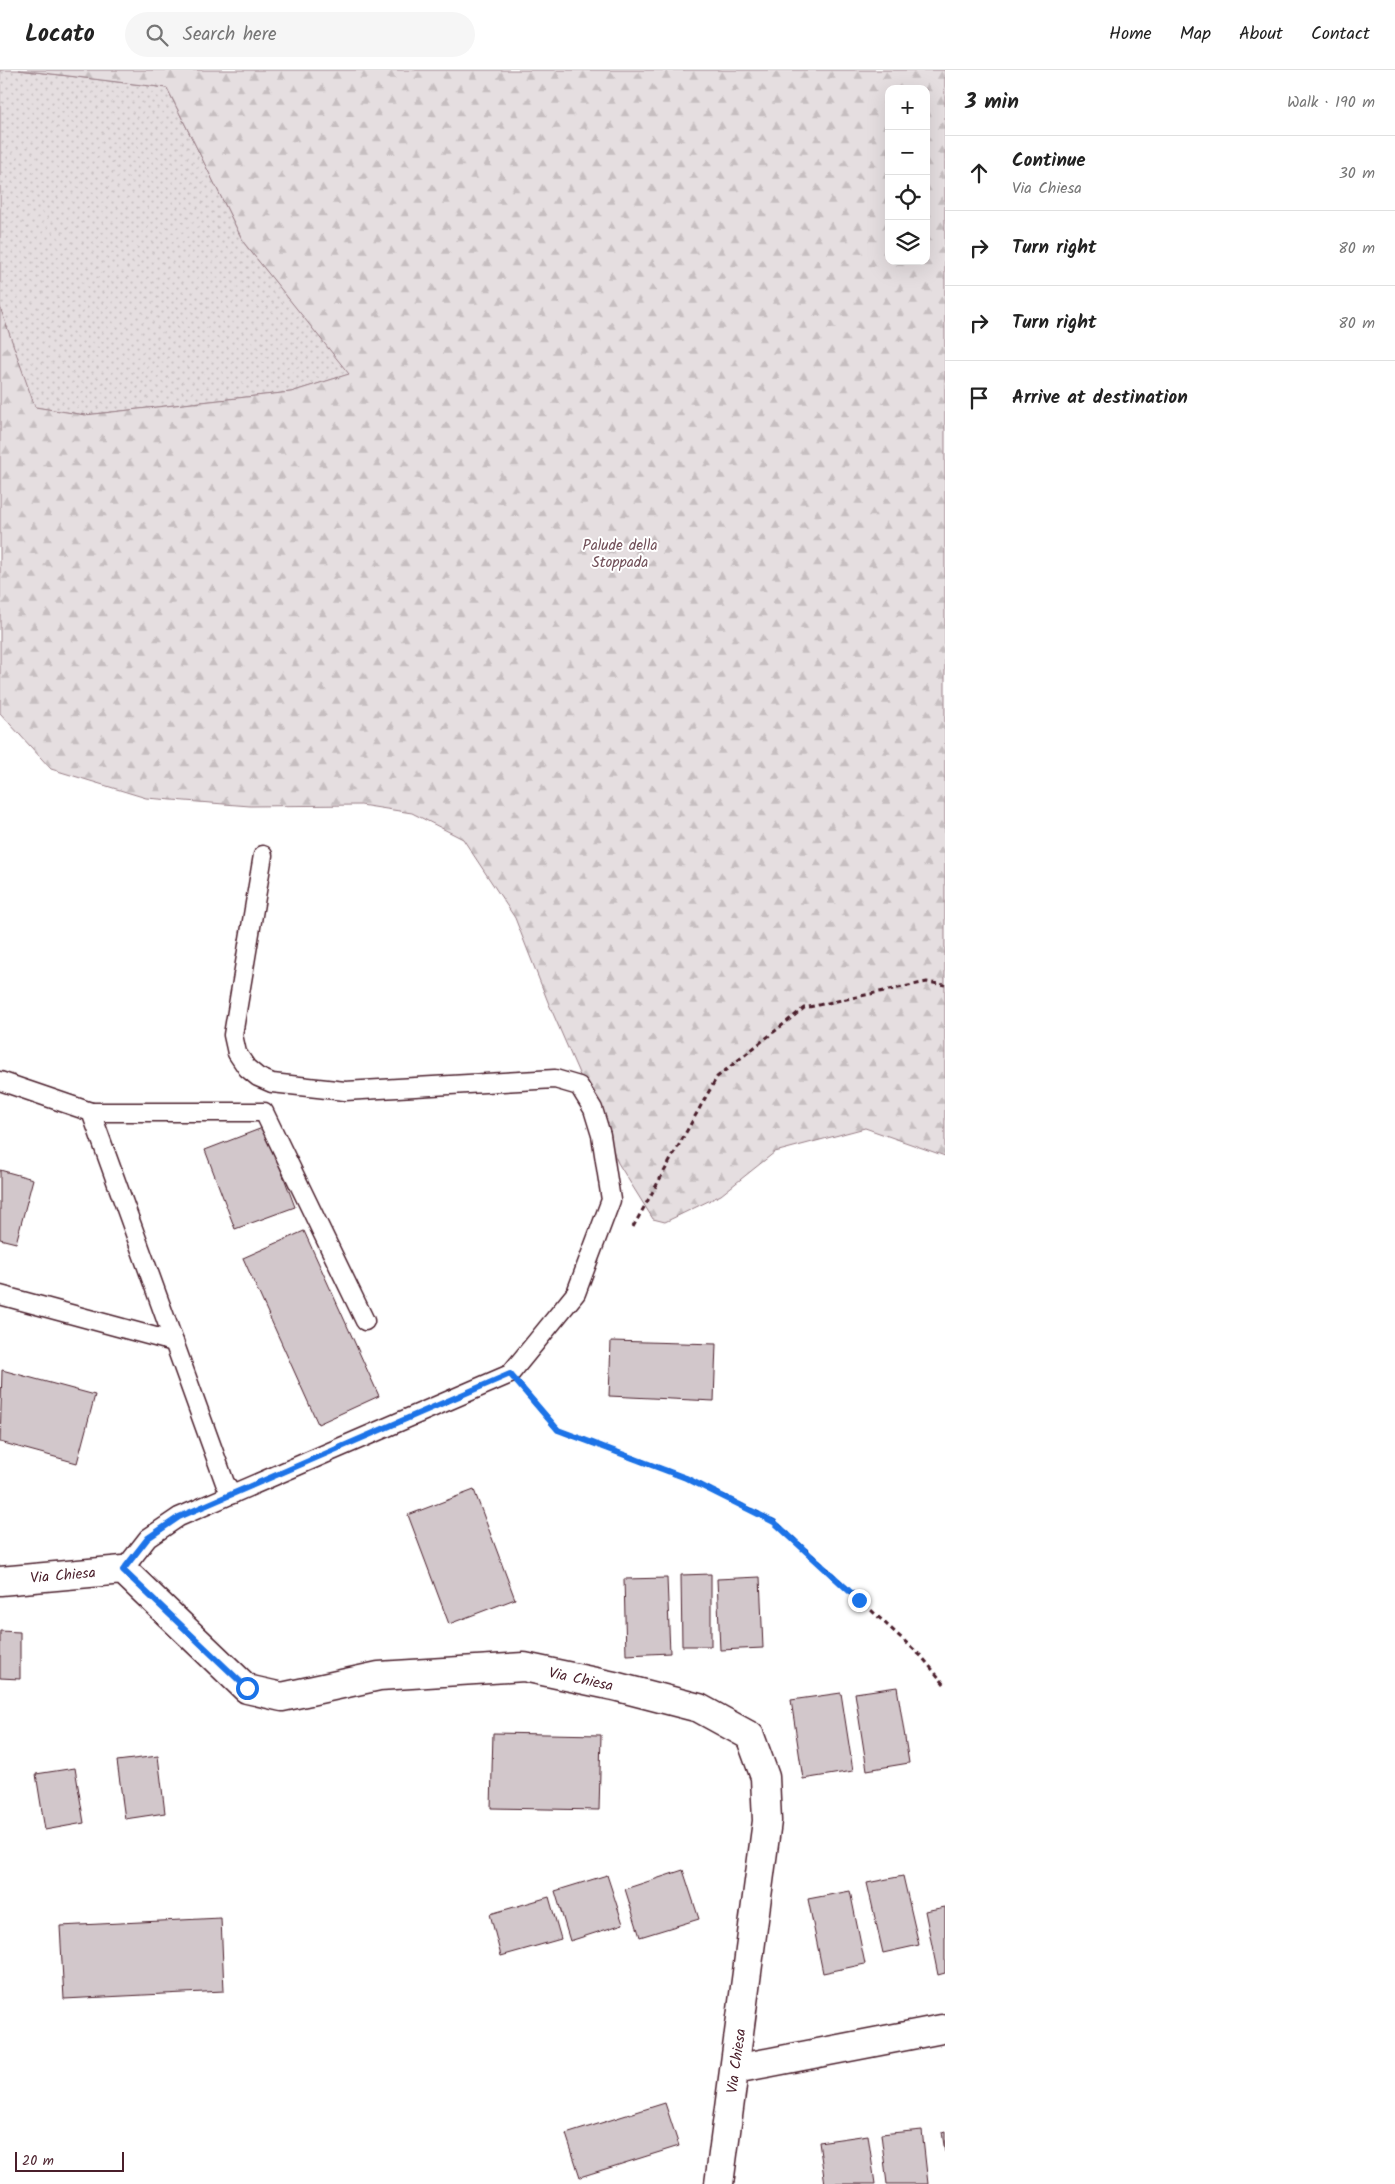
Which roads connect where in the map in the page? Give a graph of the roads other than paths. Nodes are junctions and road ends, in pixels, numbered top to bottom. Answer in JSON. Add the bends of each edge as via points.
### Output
{"nodes":[{"id":1,"x":263,"y":855,"type":"dead end"},
{"id":2,"x":0,"y":1081,"type":"edge"},
{"id":3,"x":91,"y":1112,"type":"junction"},
{"id":4,"x":0,"y":1294,"type":"edge"},
{"id":5,"x":365,"y":1321,"type":"dead end"},
{"id":6,"x":174,"y":1342,"type":"junction"},
{"id":7,"x":233,"y":1494,"type":"junction"},
{"id":8,"x":123,"y":1570,"type":"junction"},
{"id":9,"x":0,"y":1581,"type":"edge"},
{"id":10,"x":942,"y":2029,"type":"dead end"},
{"id":11,"x":735,"y":2069,"type":"junction"},
{"id":12,"x":719,"y":2184,"type":"edge"}],
"edges":[{"from":1,"to":7,"type":"lane","via":[[233,1035],[237,1053],[246,1068],[272,1083],[345,1091],[556,1079],[578,1086],[593,1110],[601,1135],[611,1200],[576,1293],[510,1374]]},
{"from":2,"to":3,"type":"lane"},
{"from":3,"to":5,"type":"lane","via":[[264,1112]]},
{"from":3,"to":6,"type":"lane"},
{"from":4,"to":6,"type":"lane"},
{"from":6,"to":7,"type":"lane","via":[[226,1483]]},
{"from":7,"to":8,"type":"lane","via":[[179,1517],[148,1538]]},
{"from":8,"to":9,"type":"street","name":"Via Chiesa"},
{"from":8,"to":11,"type":"street","name":"Via Chiesa","via":[[247,1688],[282,1697],[379,1676],[524,1668],[614,1686],[699,1708],[750,1736],[765,1777],[767,1821]]},
{"from":10,"to":11,"type":"street"},
{"from":11,"to":12,"type":"street","name":"Via Chiesa"}]}
